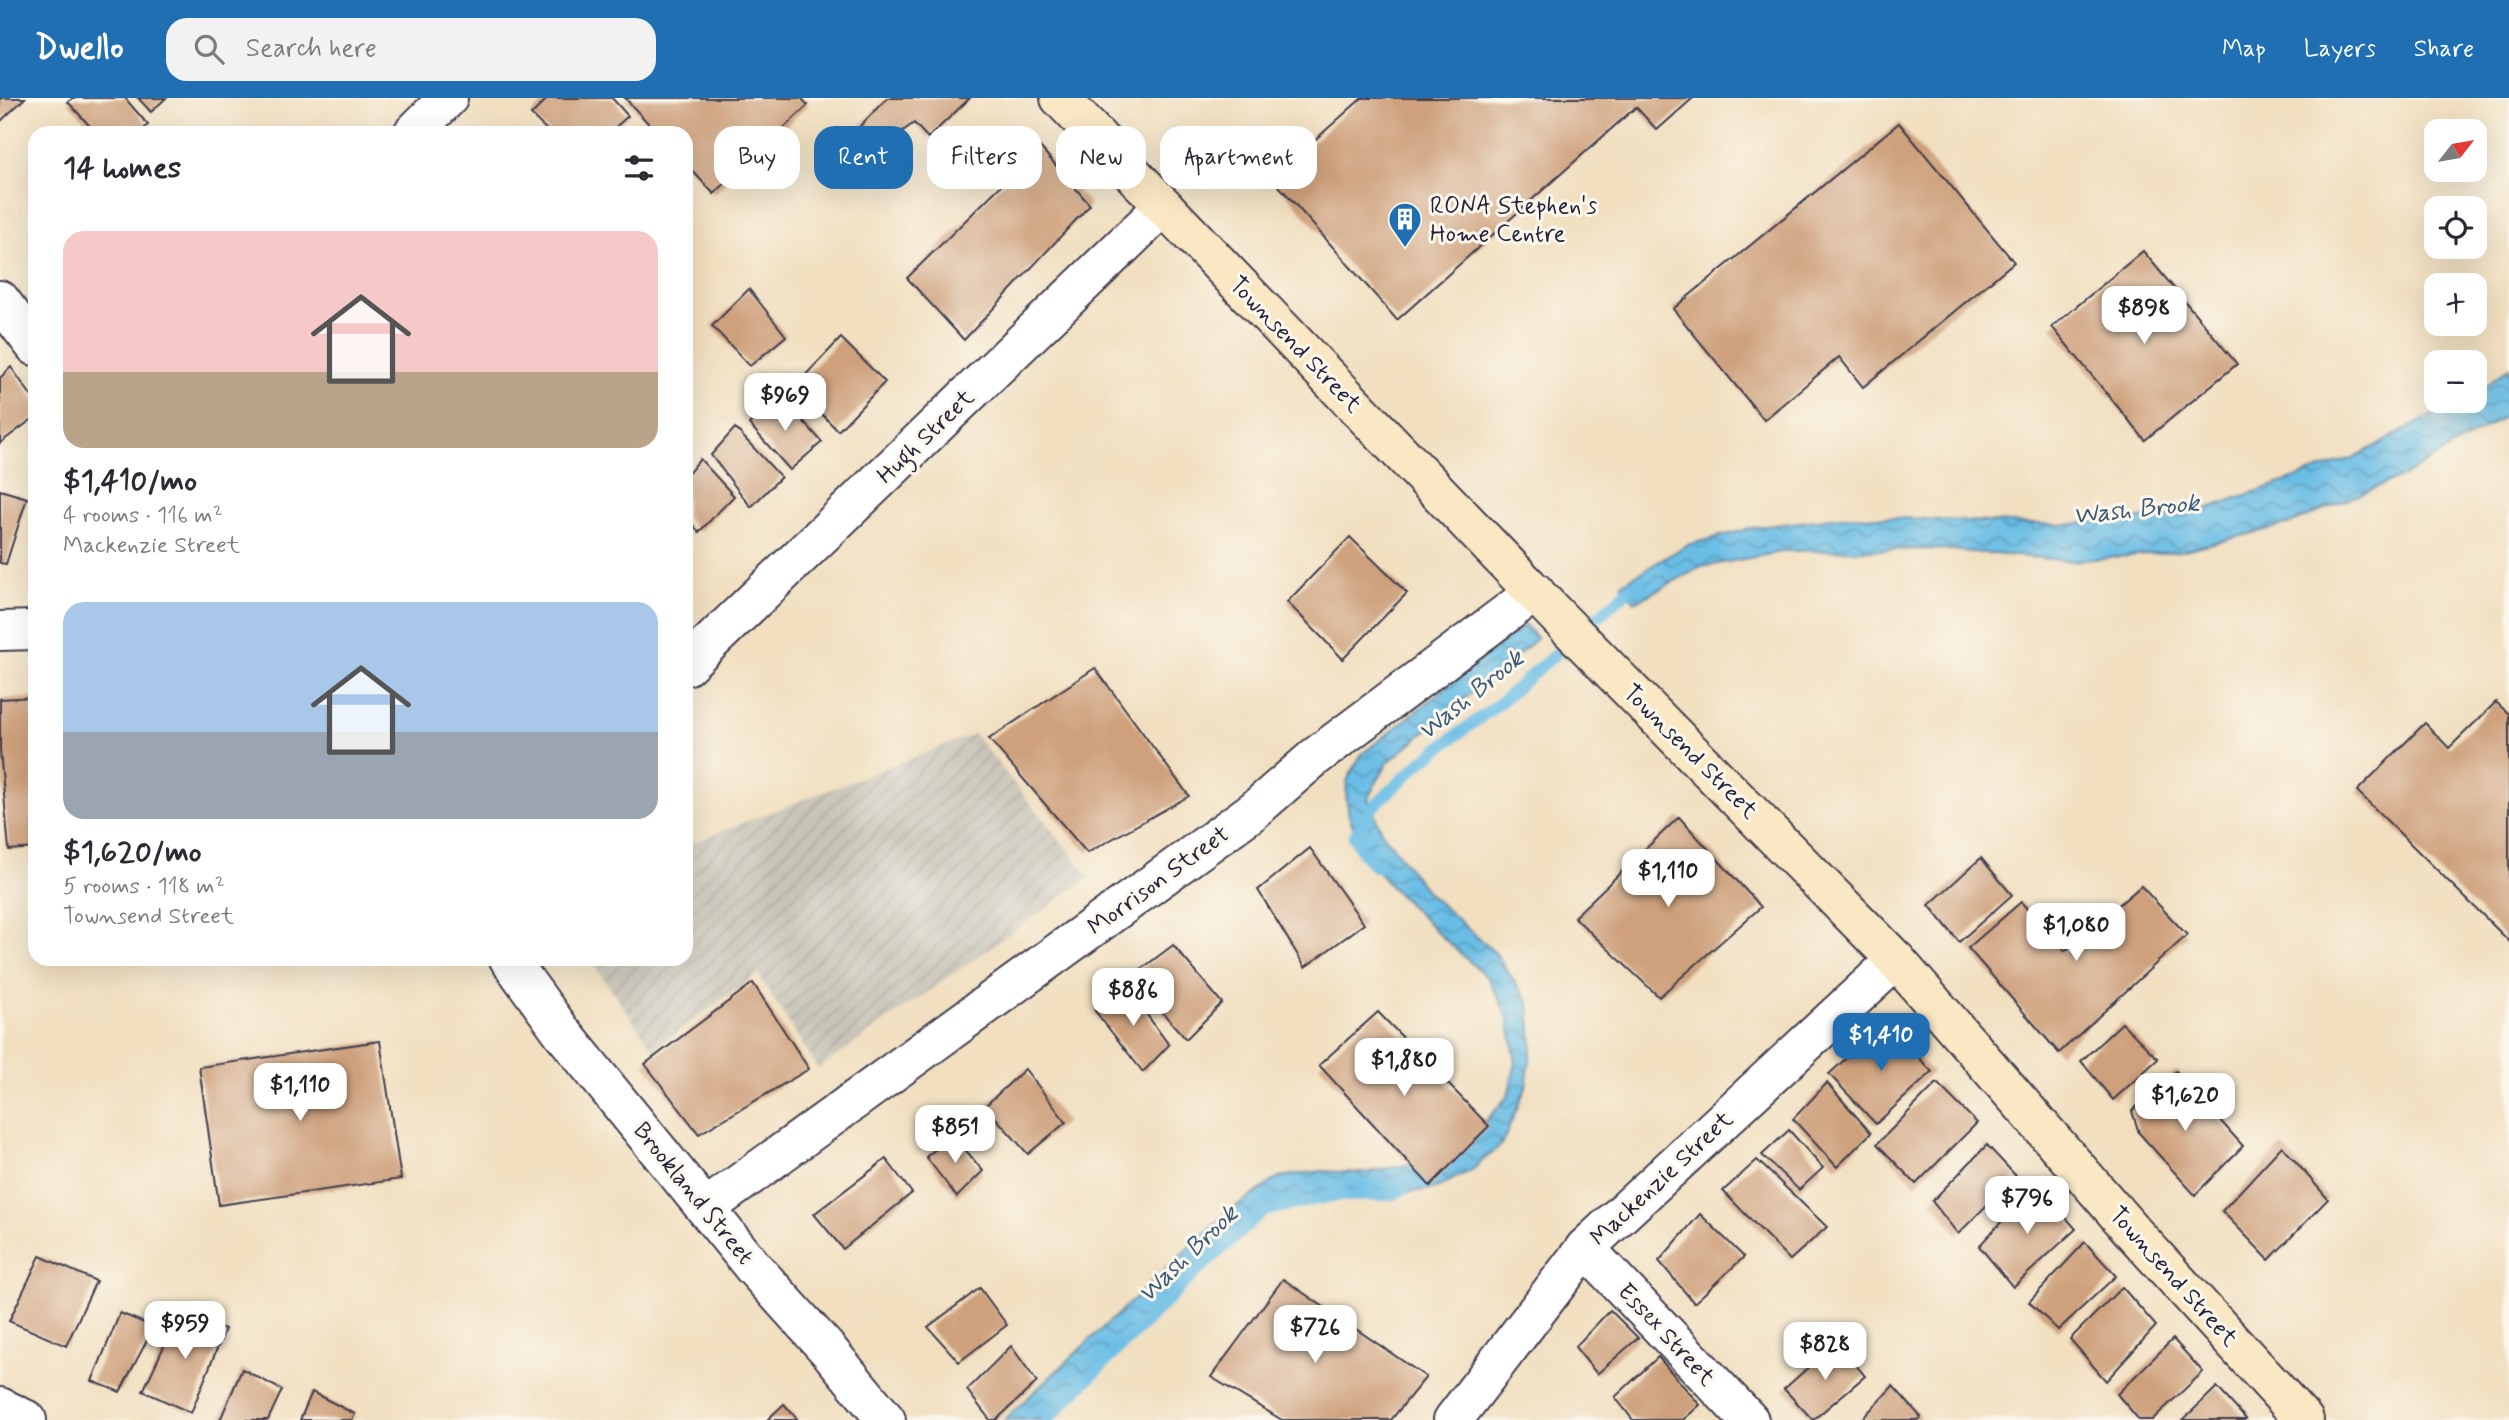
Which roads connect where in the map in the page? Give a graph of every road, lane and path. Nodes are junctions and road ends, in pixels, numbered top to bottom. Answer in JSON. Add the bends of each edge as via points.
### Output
{"nodes":[{"id":1,"x":448,"y":98,"type":"edge"},
{"id":2,"x":1060,"y":98,"type":"edge"},
{"id":3,"x":421,"y":126,"type":"edge"},
{"id":4,"x":1164,"y":206,"type":"junction"},
{"id":5,"x":0,"y":300,"type":"edge"},
{"id":6,"x":28,"y":337,"type":"edge"},
{"id":7,"x":1547,"y":605,"type":"junction"},
{"id":8,"x":28,"y":630,"type":"edge"},
{"id":9,"x":0,"y":631,"type":"edge"},
{"id":10,"x":693,"y":659,"type":"edge"},
{"id":11,"x":1896,"y":960,"type":"junction"},
{"id":12,"x":514,"y":966,"type":"edge"},
{"id":13,"x":706,"y":1208,"type":"junction"},
{"id":14,"x":1586,"y":1248,"type":"junction"},
{"id":15,"x":0,"y":1407,"type":"edge"},
{"id":16,"x":27,"y":1420,"type":"edge"},
{"id":17,"x":887,"y":1420,"type":"edge"},
{"id":18,"x":1452,"y":1420,"type":"edge"},
{"id":19,"x":1749,"y":1420,"type":"edge"},
{"id":20,"x":2304,"y":1420,"type":"edge"}],
"edges":[{"from":1,"to":3,"type":"street"},
{"from":2,"to":4,"type":"main road","name":"Townsend Street"},
{"from":4,"to":7,"type":"main road","name":"Townsend Street"},
{"from":4,"to":10,"type":"street","name":"Hugh Street"},
{"from":5,"to":6,"type":"street"},
{"from":7,"to":11,"type":"main road","name":"Townsend Street"},
{"from":7,"to":13,"type":"street","name":"Morrison Street","via":[[1315,757],[1253,811]]},
{"from":8,"to":9,"type":"street"},
{"from":11,"to":14,"type":"street","name":"Mackenzie Street"},
{"from":11,"to":20,"type":"main road","name":"Townsend Street"},
{"from":12,"to":13,"type":"street","name":"Brookland Street"},
{"from":13,"to":17,"type":"street","name":"Brookland Street"},
{"from":14,"to":18,"type":"street","name":"Mackenzie Street"},
{"from":14,"to":19,"type":"street","name":"Essex Street"},
{"from":15,"to":16,"type":"street"}]}
